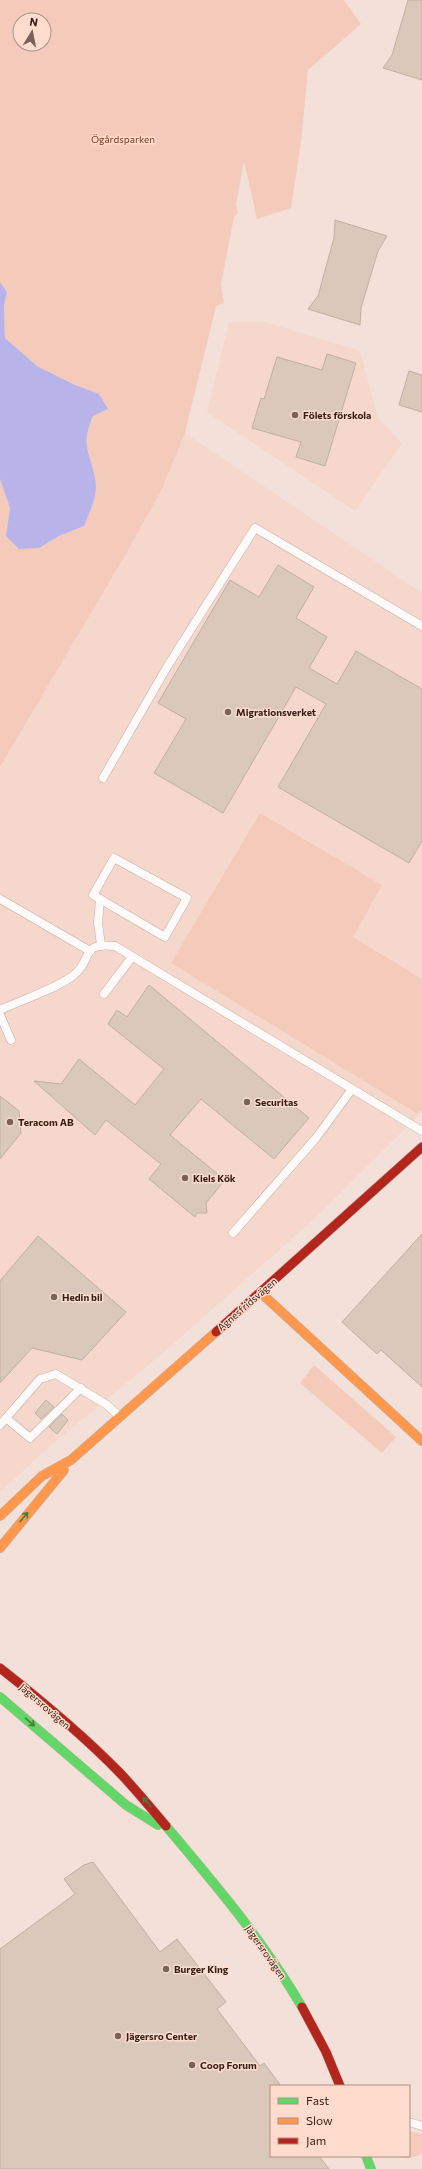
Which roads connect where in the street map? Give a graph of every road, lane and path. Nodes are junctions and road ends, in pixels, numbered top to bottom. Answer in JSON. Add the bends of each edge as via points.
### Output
{"nodes":[{"id":1,"x":422,"y":626,"type":"edge"},
{"id":2,"x":103,"y":778,"type":"dead end"},
{"id":3,"x":0,"y":899,"type":"edge"},
{"id":4,"x":100,"y":899,"type":"junction"},
{"id":5,"x":101,"y":945,"type":"junction"},
{"id":6,"x":90,"y":951,"type":"junction"},
{"id":7,"x":132,"y":957,"type":"junction"},
{"id":8,"x":104,"y":994,"type":"dead end"},
{"id":9,"x":0,"y":1010,"type":"edge"},
{"id":10,"x":0,"y":1016,"type":"edge"},
{"id":11,"x":11,"y":1040,"type":"dead end"},
{"id":12,"x":352,"y":1089,"type":"junction"},
{"id":13,"x":422,"y":1131,"type":"edge"},
{"id":14,"x":422,"y":1147,"type":"edge"},
{"id":15,"x":233,"y":1233,"type":"dead end"},
{"id":16,"x":261,"y":1293,"type":"junction"},
{"id":17,"x":81,"y":1388,"type":"junction"},
{"id":18,"x":119,"y":1417,"type":"junction"},
{"id":19,"x":6,"y":1418,"type":"junction"},
{"id":20,"x":0,"y":1425,"type":"edge"},
{"id":21,"x":422,"y":1441,"type":"edge"},
{"id":22,"x":71,"y":1460,"type":"junction"},
{"id":23,"x":0,"y":1516,"type":"edge"},
{"id":24,"x":0,"y":1548,"type":"edge"},
{"id":25,"x":0,"y":1668,"type":"edge"},
{"id":26,"x":0,"y":1698,"type":"edge"},
{"id":27,"x":171,"y":1833,"type":"junction"},
{"id":28,"x":340,"y":2085,"type":"edge"},
{"id":29,"x":410,"y":2122,"type":"edge"},
{"id":30,"x":422,"y":2126,"type":"edge"},
{"id":31,"x":366,"y":2157,"type":"edge"},
{"id":32,"x":371,"y":2169,"type":"edge"}],
"edges":[{"from":1,"to":2,"type":"lane","via":[[255,528],[168,667]]},
{"from":3,"to":6,"type":"lane"},
{"from":4,"to":4,"type":"lane","via":[[165,937],[187,898],[114,858],[93,895]]},
{"from":4,"to":5,"type":"lane","via":[[98,923]]},
{"from":5,"to":6,"type":"lane"},
{"from":5,"to":7,"type":"lane","via":[[115,946]]},
{"from":6,"to":9,"type":"lane","via":[[76,974]]},
{"from":7,"to":8,"type":"lane"},
{"from":7,"to":12,"type":"lane"},
{"from":10,"to":11,"type":"lane"},
{"from":12,"to":13,"type":"lane"},
{"from":12,"to":15,"type":"lane","via":[[316,1138]]},
{"from":14,"to":16,"type":"main road","name":"Agnesfridsvägen"},
{"from":16,"to":18,"type":"main road","name":"Agnesfridsvägen"},
{"from":16,"to":21,"type":"main road"},
{"from":17,"to":18,"type":"lane","via":[[107,1405]]},
{"from":17,"to":19,"type":"lane","via":[[56,1374],[40,1379]]},
{"from":17,"to":19,"type":"lane","via":[[30,1438]]},
{"from":18,"to":22,"type":"main road","name":"Agnesfridsvägen"},
{"from":19,"to":20,"type":"lane"},
{"from":22,"to":23,"type":"main road","name":"Agnesfridsvägen","via":[[42,1476]]},
{"from":24,"to":22,"type":"main road","name":"Agnesfridsvägen","one_way":true,"via":[[55,1484]]},
{"from":27,"to":25,"type":"main road","name":"Jägersrovägen","one_way":true,"via":[[137,1790],[89,1743]]},
{"from":26,"to":27,"type":"main road","name":"Jägersrovägen","one_way":true,"via":[[126,1805]]},
{"from":27,"to":28,"type":"main road","name":"Jägersrovägen","via":[[182,1843],[243,1919],[294,1992],[306,2011]]},
{"from":29,"to":30,"type":"lane"},
{"from":31,"to":32,"type":"main road"}]}
